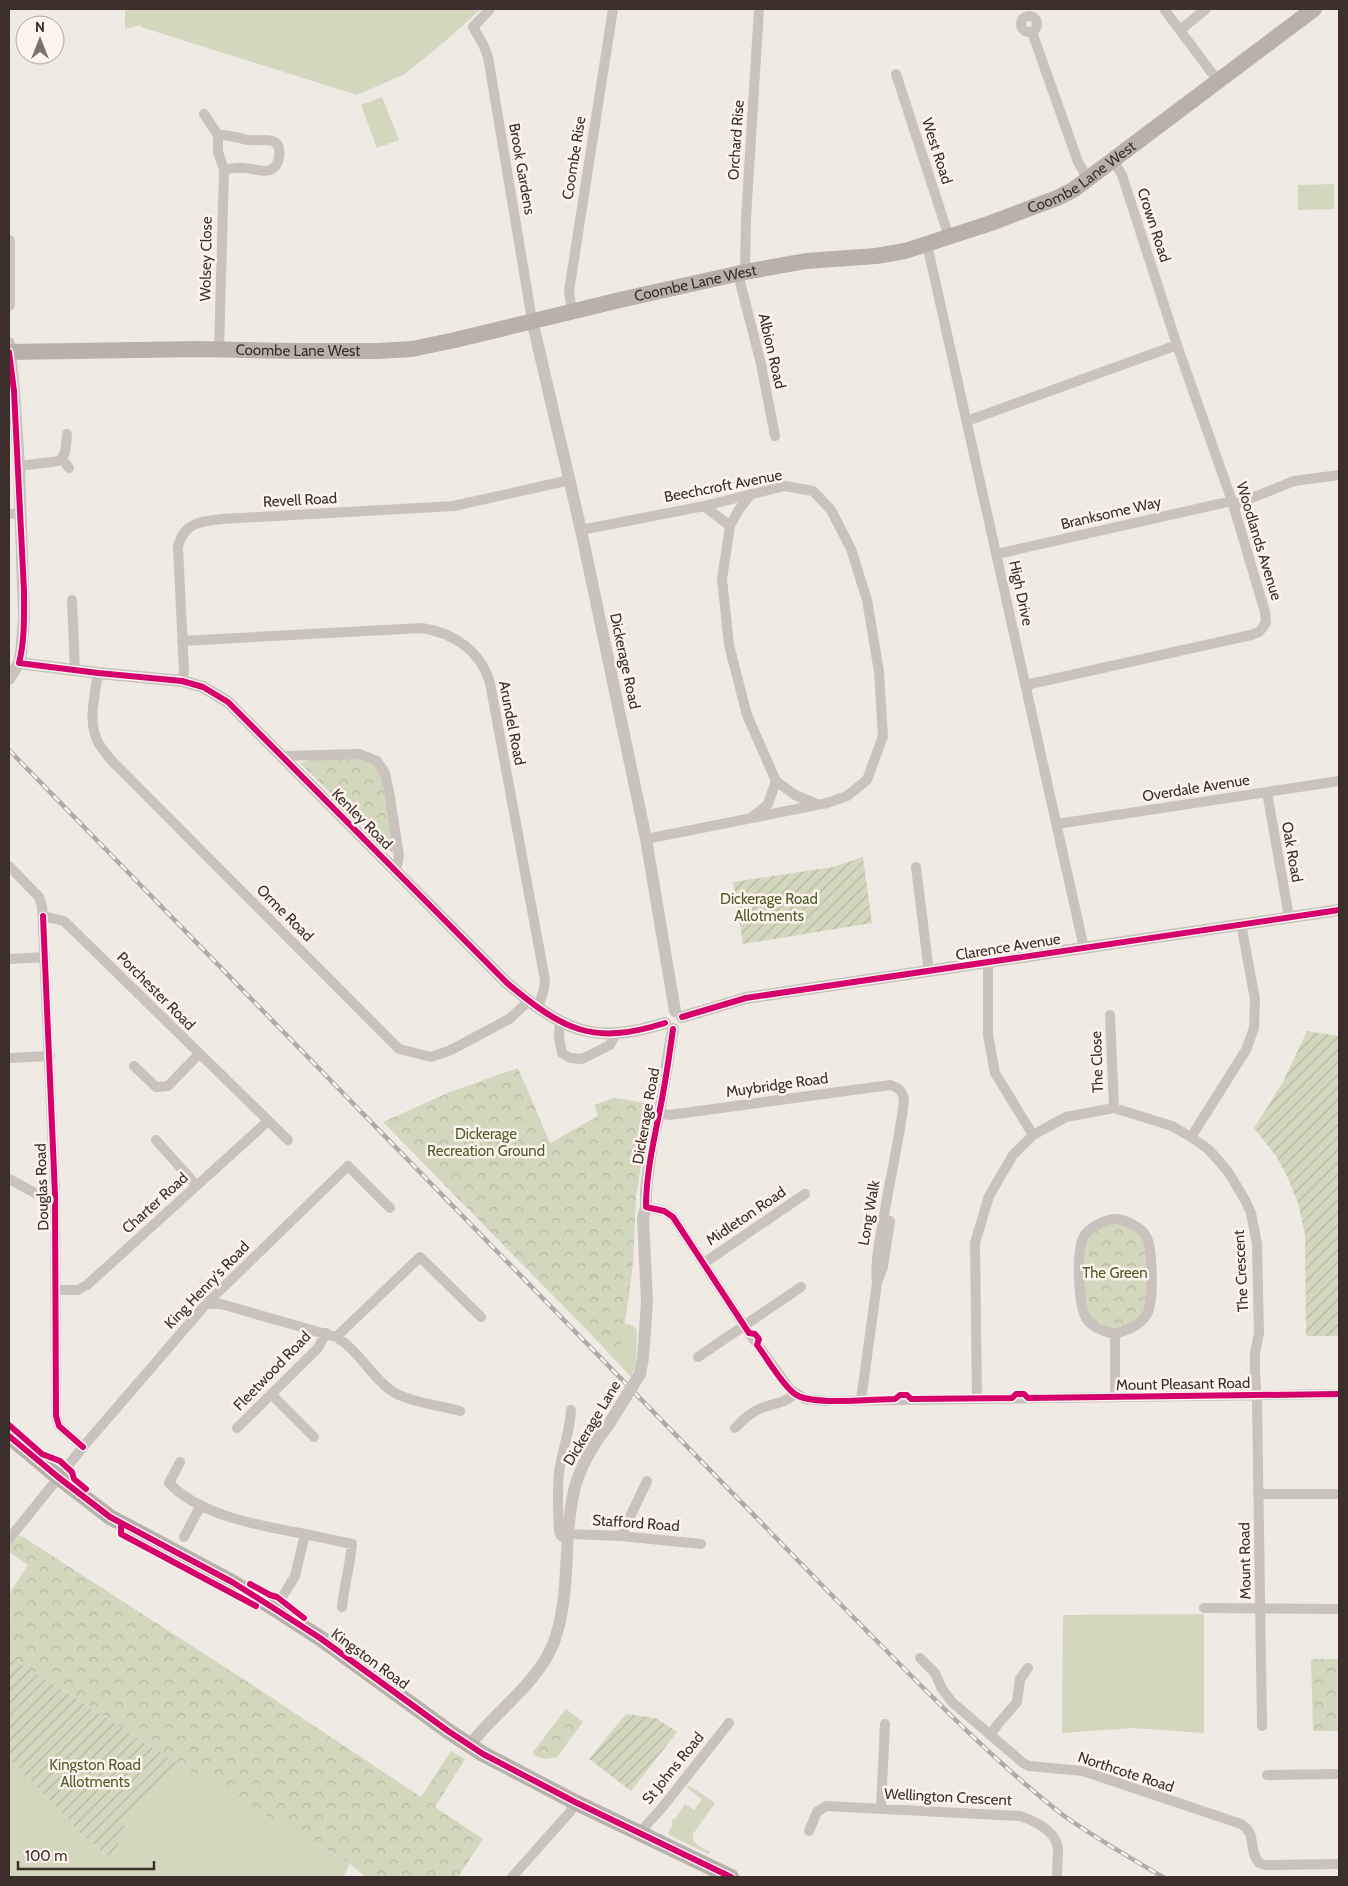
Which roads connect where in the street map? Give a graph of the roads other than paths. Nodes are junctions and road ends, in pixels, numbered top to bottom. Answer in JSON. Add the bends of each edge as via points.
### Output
{"nodes":[{"id":1,"x":490,"y":9,"type":"edge"},
{"id":2,"x":614,"y":9,"type":"edge"},
{"id":3,"x":759,"y":9,"type":"edge"},
{"id":4,"x":1164,"y":9,"type":"edge"},
{"id":5,"x":1206,"y":9,"type":"edge"},
{"id":6,"x":1314,"y":9,"type":"edge"},
{"id":7,"x":1180,"y":30,"type":"junction"},
{"id":8,"x":1032,"y":32,"type":"dead end"},
{"id":9,"x":896,"y":74,"type":"dead end"},
{"id":10,"x":1218,"y":81,"type":"junction"},
{"id":11,"x":204,"y":114,"type":"dead end"},
{"id":12,"x":218,"y":135,"type":"junction"},
{"id":13,"x":1113,"y":160,"type":"junction"},
{"id":14,"x":224,"y":170,"type":"junction"},
{"id":15,"x":1088,"y":179,"type":"junction"},
{"id":16,"x":949,"y":238,"type":"junction"},
{"id":17,"x":9,"y":241,"type":"edge"},
{"id":18,"x":927,"y":244,"type":"junction"},
{"id":19,"x":742,"y":273,"type":"junction"},
{"id":20,"x":1162,"y":300,"type":"joint"},
{"id":21,"x":9,"y":305,"type":"edge"},
{"id":22,"x":572,"y":311,"type":"junction"},
{"id":23,"x":532,"y":320,"type":"junction"},
{"id":24,"x":1177,"y":345,"type":"junction"},
{"id":25,"x":9,"y":349,"type":"edge"},
{"id":26,"x":219,"y":349,"type":"junction"},
{"id":27,"x":967,"y":421,"type":"junction"},
{"id":28,"x":67,"y":434,"type":"dead end"},
{"id":29,"x":775,"y":436,"type":"dead end"},
{"id":30,"x":62,"y":459,"type":"junction"},
{"id":31,"x":19,"y":466,"type":"junction"},
{"id":32,"x":69,"y":468,"type":"dead end"},
{"id":33,"x":1339,"y":475,"type":"edge"},
{"id":34,"x":570,"y":480,"type":"junction"},
{"id":35,"x":751,"y":494,"type":"junction"},
{"id":36,"x":1233,"y":503,"type":"junction"},
{"id":37,"x":704,"y":506,"type":"junction"},
{"id":38,"x":14,"y":513,"type":"edge"},
{"id":39,"x":730,"y":526,"type":"junction"},
{"id":40,"x":581,"y":530,"type":"junction"},
{"id":41,"x":997,"y":554,"type":"junction"},
{"id":42,"x":72,"y":600,"type":"dead end"},
{"id":43,"x":182,"y":641,"type":"junction"},
{"id":44,"x":19,"y":663,"type":"junction"},
{"id":45,"x":75,"y":670,"type":"junction"},
{"id":46,"x":98,"y":673,"type":"junction"},
{"id":47,"x":9,"y":679,"type":"edge"},
{"id":48,"x":182,"y":681,"type":"junction"},
{"id":49,"x":1026,"y":685,"type":"junction"},
{"id":50,"x":282,"y":756,"type":"junction"},
{"id":51,"x":776,"y":781,"type":"junction"},
{"id":52,"x":1339,"y":781,"type":"edge"},
{"id":53,"x":1267,"y":792,"type":"junction"},
{"id":54,"x":817,"y":804,"type":"junction"},
{"id":55,"x":750,"y":819,"type":"junction"},
{"id":56,"x":1057,"y":824,"type":"junction"},
{"id":57,"x":646,"y":839,"type":"junction"},
{"id":58,"x":9,"y":866,"type":"edge"},
{"id":59,"x":916,"y":867,"type":"dead end"},
{"id":60,"x":396,"y":870,"type":"junction"},
{"id":61,"x":1339,"y":910,"type":"edge"},
{"id":62,"x":43,"y":916,"type":"junction"},
{"id":63,"x":1289,"y":917,"type":"junction"},
{"id":64,"x":1241,"y":924,"type":"junction"},
{"id":65,"x":1084,"y":948,"type":"junction"},
{"id":66,"x":45,"y":957,"type":"junction"},
{"id":67,"x":9,"y":959,"type":"edge"},
{"id":68,"x":988,"y":963,"type":"junction"},
{"id":69,"x":929,"y":972,"type":"junction"},
{"id":70,"x":533,"y":1005,"type":"junction"},
{"id":71,"x":679,"y":1014,"type":"junction"},
{"id":72,"x":1110,"y":1015,"type":"dead end"},
{"id":73,"x":560,"y":1021,"type":"junction"},
{"id":74,"x":669,"y":1026,"type":"junction"},
{"id":75,"x":615,"y":1034,"type":"junction"},
{"id":76,"x":199,"y":1054,"type":"junction"},
{"id":77,"x":50,"y":1056,"type":"junction"},
{"id":78,"x":9,"y":1058,"type":"edge"},
{"id":79,"x":134,"y":1066,"type":"dead end"},
{"id":80,"x":899,"y":1088,"type":"joint"},
{"id":81,"x":1114,"y":1108,"type":"junction"},
{"id":82,"x":659,"y":1113,"type":"junction"},
{"id":83,"x":267,"y":1122,"type":"junction"},
{"id":84,"x":1033,"y":1135,"type":"junction"},
{"id":85,"x":1191,"y":1137,"type":"junction"},
{"id":86,"x":156,"y":1140,"type":"dead end"},
{"id":87,"x":288,"y":1140,"type":"dead end"},
{"id":88,"x":9,"y":1179,"type":"edge"},
{"id":89,"x":196,"y":1185,"type":"junction"},
{"id":90,"x":805,"y":1194,"type":"dead end"},
{"id":91,"x":55,"y":1196,"type":"junction"},
{"id":92,"x":646,"y":1207,"type":"junction"},
{"id":93,"x":390,"y":1208,"type":"dead end"},
{"id":94,"x":704,"y":1263,"type":"junction"},
{"id":95,"x":801,"y":1287,"type":"dead end"},
{"id":96,"x":56,"y":1290,"type":"junction"},
{"id":97,"x":206,"y":1304,"type":"junction"},
{"id":98,"x":481,"y":1317,"type":"dead end"},
{"id":99,"x":744,"y":1326,"type":"junction"},
{"id":100,"x":1115,"y":1334,"type":"junction"},
{"id":101,"x":331,"y":1335,"type":"junction"},
{"id":102,"x":698,"y":1357,"type":"dead end"},
{"id":103,"x":271,"y":1394,"type":"junction"},
{"id":104,"x":794,"y":1394,"type":"junction"},
{"id":105,"x":1339,"y":1394,"type":"edge"},
{"id":106,"x":1256,"y":1396,"type":"junction"},
{"id":107,"x":1115,"y":1397,"type":"junction"},
{"id":108,"x":977,"y":1398,"type":"junction"},
{"id":109,"x":861,"y":1400,"type":"junction"},
{"id":110,"x":571,"y":1410,"type":"dead end"},
{"id":111,"x":460,"y":1411,"type":"dead end"},
{"id":112,"x":237,"y":1428,"type":"dead end"},
{"id":113,"x":735,"y":1428,"type":"dead end"},
{"id":114,"x":9,"y":1436,"type":"edge"},
{"id":115,"x":314,"y":1437,"type":"dead end"},
{"id":116,"x":83,"y":1447,"type":"junction"},
{"id":117,"x":180,"y":1462,"type":"dead end"},
{"id":118,"x":58,"y":1477,"type":"junction"},
{"id":119,"x":648,"y":1481,"type":"dead end"},
{"id":120,"x":1258,"y":1494,"type":"junction"},
{"id":121,"x":1339,"y":1494,"type":"edge"},
{"id":122,"x":201,"y":1505,"type":"junction"},
{"id":123,"x":305,"y":1534,"type":"junction"},
{"id":124,"x":621,"y":1536,"type":"junction"},
{"id":125,"x":184,"y":1537,"type":"dead end"},
{"id":126,"x":568,"y":1537,"type":"junction"},
{"id":127,"x":9,"y":1539,"type":"edge"},
{"id":128,"x":701,"y":1544,"type":"dead end"},
{"id":129,"x":342,"y":1608,"type":"dead end"},
{"id":130,"x":1204,"y":1608,"type":"dead end"},
{"id":131,"x":1260,"y":1608,"type":"junction"},
{"id":132,"x":276,"y":1609,"type":"junction"},
{"id":133,"x":1339,"y":1609,"type":"edge"},
{"id":134,"x":920,"y":1658,"type":"dead end"},
{"id":135,"x":1028,"y":1668,"type":"dead end"},
{"id":136,"x":729,"y":1722,"type":"dead end"},
{"id":137,"x":886,"y":1724,"type":"dead end"},
{"id":138,"x":1262,"y":1726,"type":"dead end"},
{"id":139,"x":990,"y":1735,"type":"junction"},
{"id":140,"x":470,"y":1745,"type":"junction"},
{"id":141,"x":1339,"y":1774,"type":"edge"},
{"id":142,"x":1267,"y":1775,"type":"dead end"},
{"id":143,"x":576,"y":1802,"type":"junction"},
{"id":144,"x":881,"y":1808,"type":"junction"},
{"id":145,"x":809,"y":1831,"type":"dead end"},
{"id":146,"x":640,"y":1832,"type":"junction"},
{"id":147,"x":1339,"y":1864,"type":"edge"},
{"id":148,"x":710,"y":1873,"type":"edge"},
{"id":149,"x":512,"y":1877,"type":"edge"},
{"id":150,"x":731,"y":1877,"type":"edge"},
{"id":151,"x":1057,"y":1877,"type":"edge"}],
"edges":[{"from":1,"to":23,"type":"street","name":"Brook Gardens","via":[[473,27],[488,57]]},
{"from":2,"to":22,"type":"street","name":"Coombe Rise","via":[[569,292]]},
{"from":3,"to":19,"type":"street","name":"Orchard Rise"},
{"from":4,"to":7,"type":"street"},
{"from":5,"to":7,"type":"street"},
{"from":6,"to":10,"type":"main road","name":"Coombe Lane West"},
{"from":7,"to":10,"type":"street"},
{"from":8,"to":15,"type":"street","via":[[1078,162]]},
{"from":9,"to":16,"type":"street","name":"West Road"},
{"from":10,"to":13,"type":"main road","name":"Coombe Lane West"},
{"from":11,"to":12,"type":"street","name":"Wolsey Close"},
{"from":12,"to":14,"type":"street","name":"Wolsey Close","via":[[218,152]]},
{"from":12,"to":14,"type":"street","via":[[229,134],[248,140],[267,139],[277,146],[279,152],[277,163],[269,171],[234,167]]},
{"from":13,"to":15,"type":"main road","name":"Coombe Lane West"},
{"from":13,"to":20,"type":"street","name":"Crown Road","via":[[1122,175]]},
{"from":14,"to":26,"type":"street","name":"Wolsey Close"},
{"from":15,"to":16,"type":"main road","name":"Coombe Lane West","via":[[1058,198]]},
{"from":16,"to":18,"type":"main road","name":"Coombe Lane West"},
{"from":17,"to":21,"type":"street"},
{"from":18,"to":19,"type":"main road","name":"Coombe Lane West","via":[[876,256],[825,259]]},
{"from":18,"to":27,"type":"street","name":"High Drive"},
{"from":19,"to":22,"type":"main road","name":"Coombe Lane West"},
{"from":19,"to":29,"type":"street","name":"Albion Road"},
{"from":20,"to":24,"type":"street","name":"Woodlands Avenue"},
{"from":22,"to":23,"type":"main road","name":"Coombe Lane West"},
{"from":23,"to":26,"type":"main road","name":"Coombe Lane West","via":[[406,349]]},
{"from":23,"to":34,"type":"street","name":"Dickerage Road"},
{"from":24,"to":27,"type":"street"},
{"from":24,"to":36,"type":"street","name":"Woodlands Avenue"},
{"from":25,"to":26,"type":"main road","name":"Coombe Lane West"},
{"from":25,"to":31,"type":"street"},
{"from":27,"to":41,"type":"street","name":"High Drive"},
{"from":28,"to":30,"type":"street"},
{"from":30,"to":31,"type":"street"},
{"from":30,"to":32,"type":"street"},
{"from":31,"to":38,"type":"street"},
{"from":33,"to":36,"type":"street","name":"Branksome Way","via":[[1294,481]]},
{"from":34,"to":40,"type":"street","name":"Dickerage Road"},
{"from":34,"to":43,"type":"street","name":"Revell Road","via":[[454,506],[201,521],[185,532],[178,547]]},
{"from":35,"to":37,"type":"street","name":"Beechcroft Avenue"},
{"from":35,"to":39,"type":"street"},
{"from":35,"to":54,"type":"street","name":"Beechcroft Avenue","via":[[785,486],[813,491],[831,510],[851,549],[867,600],[879,672],[884,736],[867,780],[847,796]]},
{"from":36,"to":41,"type":"street","name":"Branksome Way"},
{"from":36,"to":49,"type":"street","name":"Woodlands Avenue","via":[[1265,612],[1266,623],[1258,632]]},
{"from":37,"to":39,"type":"street"},
{"from":37,"to":40,"type":"street","name":"Beechcroft Avenue"},
{"from":38,"to":44,"type":"street","via":[[24,618]]},
{"from":39,"to":51,"type":"street","via":[[722,579],[729,645],[747,715]]},
{"from":40,"to":57,"type":"street","name":"Dickerage Road"},
{"from":41,"to":49,"type":"street","name":"High Drive"},
{"from":42,"to":45,"type":"street"},
{"from":43,"to":48,"type":"street","name":"Revell Road"},
{"from":43,"to":70,"type":"street","name":"Arundel Road","via":[[422,628],[446,634],[474,652],[490,683],[545,980],[544,989]]},
{"from":44,"to":45,"type":"street","name":"Kenley Road"},
{"from":44,"to":47,"type":"street"},
{"from":45,"to":46,"type":"street","name":"Kenley Road"},
{"from":46,"to":48,"type":"street","name":"Kenley Road"},
{"from":46,"to":70,"type":"street","name":"Orme Road","via":[[93,728],[98,742],[111,760],[399,1049],[432,1057]]},
{"from":48,"to":50,"type":"street","name":"Kenley Road","via":[[203,687],[228,702]]},
{"from":49,"to":56,"type":"street","name":"High Drive"},
{"from":50,"to":60,"type":"street","name":"Kenley Road"},
{"from":50,"to":60,"type":"street","via":[[360,754],[377,761],[385,773],[389,791],[399,856]]},
{"from":51,"to":54,"type":"street","via":[[795,795]]},
{"from":51,"to":55,"type":"street","via":[[768,804]]},
{"from":52,"to":53,"type":"street","name":"Overdale Avenue"},
{"from":53,"to":56,"type":"street","name":"Overdale Avenue"},
{"from":53,"to":63,"type":"street","name":"Oak Road"},
{"from":54,"to":55,"type":"street","name":"Beechcroft Avenue"},
{"from":55,"to":57,"type":"street","name":"Beechcroft Avenue"},
{"from":56,"to":65,"type":"street","name":"High Drive"},
{"from":57,"to":71,"type":"street","name":"Dickerage Road"},
{"from":58,"to":62,"type":"street","via":[[39,896]]},
{"from":59,"to":69,"type":"street"},
{"from":60,"to":70,"type":"street","name":"Kenley Road","via":[[507,983]]},
{"from":61,"to":63,"type":"street","name":"Clarence Avenue"},
{"from":62,"to":66,"type":"street","name":"Douglas Road"},
{"from":62,"to":76,"type":"street","name":"Porchester Road","via":[[64,921]]},
{"from":63,"to":64,"type":"street","name":"Clarence Avenue"},
{"from":64,"to":65,"type":"street","name":"Clarence Avenue"},
{"from":64,"to":85,"type":"street","via":[[1255,999],[1254,1028],[1246,1050]]},
{"from":65,"to":68,"type":"street","name":"Clarence Avenue"},
{"from":66,"to":67,"type":"street"},
{"from":66,"to":77,"type":"street","name":"Douglas Road"},
{"from":68,"to":69,"type":"street","name":"Clarence Avenue"},
{"from":68,"to":84,"type":"street","via":[[988,1035],[995,1073]]},
{"from":69,"to":71,"type":"street","name":"Clarence Avenue","via":[[735,1000]]},
{"from":70,"to":73,"type":"street","name":"Kenley Road"},
{"from":71,"to":74,"type":"street","via":[[668,1014]]},
{"from":72,"to":81,"type":"street","name":"The Close"},
{"from":73,"to":75,"type":"street","name":"Kenley Road","via":[[588,1032]]},
{"from":73,"to":75,"type":"street","via":[[562,1053],[570,1058],[582,1058],[606,1048],[613,1042]]},
{"from":74,"to":75,"type":"street","name":"Kenley Road"},
{"from":74,"to":82,"type":"street","name":"Dickerage Road"},
{"from":76,"to":79,"type":"street","via":[[168,1086],[156,1087]]},
{"from":76,"to":83,"type":"street","name":"Porchester Road"},
{"from":77,"to":78,"type":"street"},
{"from":77,"to":91,"type":"street","name":"Douglas Road"},
{"from":80,"to":82,"type":"street","name":"Muybridge Road","via":[[890,1085],[669,1115]]},
{"from":80,"to":109,"type":"street","name":"Long Walk","via":[[904,1101],[896,1180],[883,1267],[877,1283]]},
{"from":81,"to":84,"type":"street","name":"The Crescent","via":[[1066,1117]]},
{"from":81,"to":85,"type":"street","name":"The Crescent","via":[[1172,1126]]},
{"from":82,"to":92,"type":"street","name":"Dickerage Road","via":[[648,1170]]},
{"from":83,"to":87,"type":"street","name":"Porchester Road"},
{"from":83,"to":89,"type":"street","name":"Charter Road"},
{"from":84,"to":108,"type":"street","name":"The Crescent","via":[[1013,1156],[989,1196],[975,1243]]},
{"from":85,"to":106,"type":"street","name":"The Crescent","via":[[1208,1149],[1229,1172],[1251,1212],[1258,1260]]},
{"from":86,"to":89,"type":"street"},
{"from":88,"to":91,"type":"street","via":[[35,1193]]},
{"from":89,"to":96,"type":"street","name":"Charter Road","via":[[87,1285],[78,1290]]},
{"from":90,"to":94,"type":"street","name":"Midleton Road"},
{"from":91,"to":96,"type":"street","name":"Douglas Road"},
{"from":92,"to":94,"type":"street","via":[[664,1211],[673,1217]]},
{"from":92,"to":126,"type":"street","name":"Dickerage Lane","bridge":true,"via":[[642,1227],[647,1302],[644,1358],[640,1374],[578,1477]]},
{"from":93,"to":97,"type":"street","name":"King Henry's Road","via":[[348,1166]]},
{"from":94,"to":99,"type":"street"},
{"from":95,"to":99,"type":"street"},
{"from":96,"to":116,"type":"street","name":"Douglas Road","via":[[56,1416],[59,1426]]},
{"from":97,"to":101,"type":"street","via":[[221,1304]]},
{"from":97,"to":116,"type":"street","name":"King Henry's Road"},
{"from":98,"to":101,"type":"street","name":"Fleetwood Road","via":[[420,1257]]},
{"from":99,"to":102,"type":"street"},
{"from":99,"to":104,"type":"street"},
{"from":100,"to":100,"type":"street","via":[[1102,1331],[1087,1320],[1080,1300],[1080,1248],[1085,1234],[1100,1223],[1115,1219],[1133,1224],[1146,1235],[1150,1248],[1151,1298],[1147,1314],[1135,1327]]},
{"from":100,"to":107,"type":"street"},
{"from":101,"to":103,"type":"street","name":"Fleetwood Road"},
{"from":101,"to":111,"type":"street","via":[[347,1344],[397,1394]]},
{"from":103,"to":112,"type":"street","name":"Fleetwood Road"},
{"from":103,"to":115,"type":"street"},
{"from":104,"to":109,"type":"street","name":"Mount Pleasant Road","via":[[810,1400]]},
{"from":104,"to":113,"type":"street","via":[[784,1402],[752,1413]]},
{"from":105,"to":106,"type":"street","name":"Mount Pleasant Road"},
{"from":106,"to":107,"type":"street","name":"Mount Pleasant Road"},
{"from":106,"to":120,"type":"street","name":"Mount Road"},
{"from":107,"to":108,"type":"street","name":"Mount Pleasant Road"},
{"from":108,"to":109,"type":"street","name":"Mount Pleasant Road"},
{"from":110,"to":126,"type":"street","via":[[558,1493],[559,1531],[561,1536]]},
{"from":114,"to":118,"type":"main road","name":"Kingston Road"},
{"from":116,"to":118,"type":"street","name":"King Henry's Road"},
{"from":117,"to":122,"type":"street","via":[[170,1483]]},
{"from":118,"to":127,"type":"street","name":"King Henry's Road"},
{"from":118,"to":132,"type":"main road","name":"Kingston Road","via":[[121,1524],[232,1582]]},
{"from":119,"to":124,"type":"street"},
{"from":120,"to":121,"type":"street"},
{"from":120,"to":131,"type":"street","name":"Mount Road"},
{"from":122,"to":123,"type":"street","via":[[226,1516]]},
{"from":122,"to":125,"type":"street"},
{"from":123,"to":129,"type":"street","via":[[352,1544]]},
{"from":123,"to":132,"type":"street","via":[[295,1576]]},
{"from":124,"to":126,"type":"street","name":"Stafford Road"},
{"from":124,"to":128,"type":"street","name":"Stafford Road"},
{"from":126,"to":140,"type":"street","name":"Dickerage Lane","via":[[564,1601],[550,1651],[530,1680]]},
{"from":130,"to":131,"type":"street"},
{"from":131,"to":133,"type":"street"},
{"from":131,"to":138,"type":"street","name":"Mount Road"},
{"from":132,"to":140,"type":"main road","name":"Kingston Road"},
{"from":134,"to":139,"type":"street","name":"Northcote Road","via":[[952,1702]]},
{"from":135,"to":139,"type":"street","via":[[1020,1678],[1017,1702]]},
{"from":136,"to":146,"type":"street","name":"St Johns Road"},
{"from":137,"to":144,"type":"street"},
{"from":139,"to":147,"type":"street","name":"Northcote Road","via":[[1029,1766],[1083,1772],[1241,1824],[1251,1833],[1252,1852],[1259,1863]]},
{"from":140,"to":143,"type":"main road","name":"Kingston Road"},
{"from":141,"to":142,"type":"street"},
{"from":143,"to":146,"type":"main road","name":"Kingston Road"},
{"from":143,"to":149,"type":"street"},
{"from":144,"to":145,"type":"street","name":"Wellington Crescent","via":[[826,1806],[817,1812]]},
{"from":144,"to":151,"type":"street","name":"Wellington Crescent","via":[[1020,1816],[1034,1820],[1048,1830],[1058,1846]]},
{"from":146,"to":148,"type":"main road","name":"Kingston Road"},
{"from":148,"to":150,"type":"main road","name":"Kingston Road"}]}
